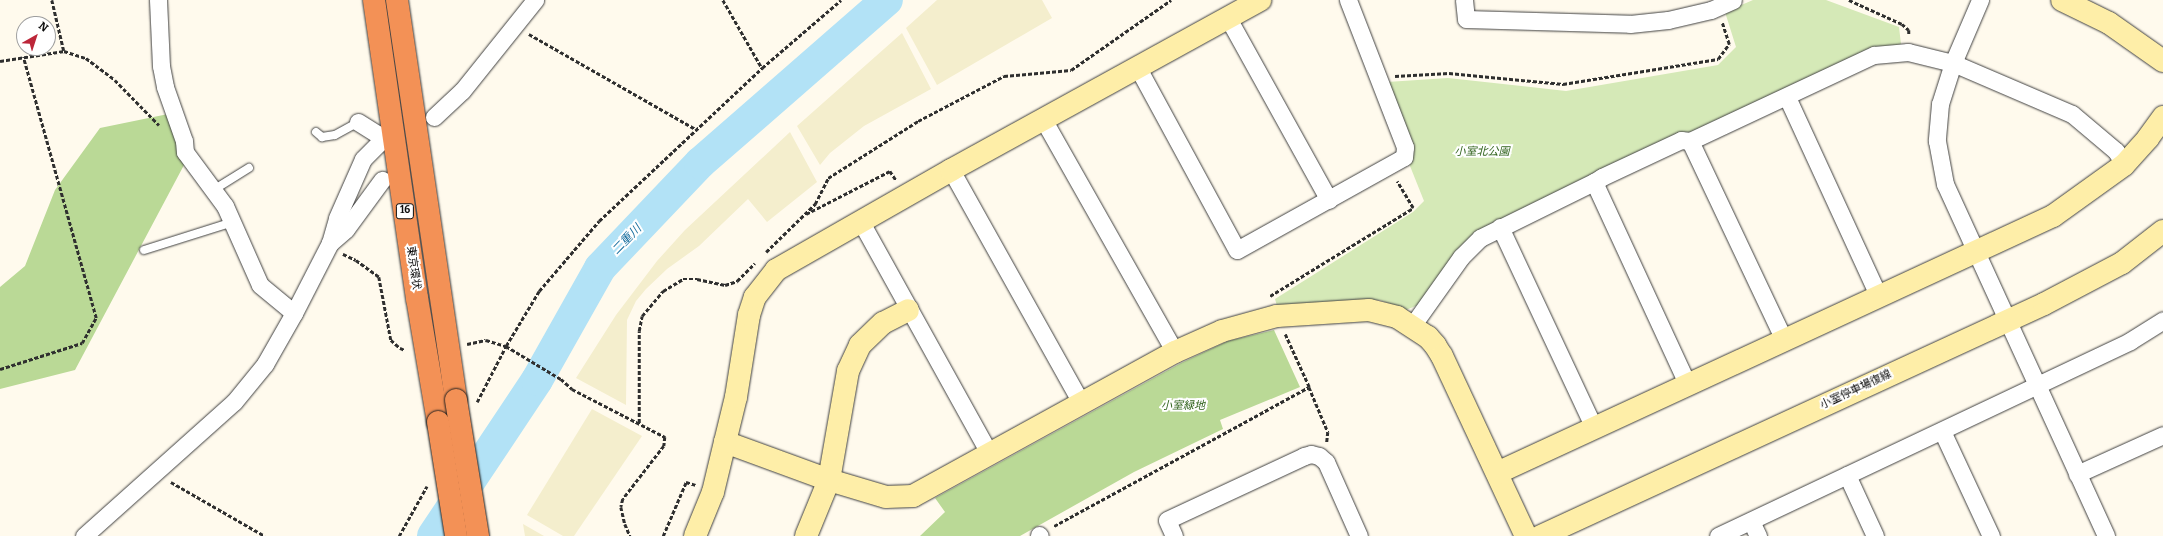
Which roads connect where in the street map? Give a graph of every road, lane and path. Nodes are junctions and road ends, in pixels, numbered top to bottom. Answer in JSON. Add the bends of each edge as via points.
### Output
{"nodes":[{"id":1,"x":52,"y":0,"type":"edge"},
{"id":2,"x":158,"y":0,"type":"edge"},
{"id":3,"x":374,"y":0,"type":"edge"},
{"id":4,"x":397,"y":0,"type":"edge"},
{"id":5,"x":535,"y":0,"type":"edge"},
{"id":6,"x":723,"y":0,"type":"edge"},
{"id":7,"x":842,"y":0,"type":"edge"},
{"id":8,"x":1171,"y":0,"type":"edge"},
{"id":9,"x":1260,"y":0,"type":"edge"},
{"id":10,"x":1348,"y":0,"type":"edge"},
{"id":11,"x":1464,"y":0,"type":"edge"},
{"id":12,"x":1732,"y":0,"type":"edge"},
{"id":13,"x":1849,"y":0,"type":"edge"},
{"id":14,"x":1980,"y":0,"type":"edge"},
{"id":15,"x":2062,"y":0,"type":"edge"},
{"id":16,"x":1717,"y":7,"type":"junction"},
{"id":17,"x":1228,"y":18,"type":"junction"},
{"id":18,"x":515,"y":26,"type":"junction"},
{"id":19,"x":64,"y":51,"type":"junction"},
{"id":20,"x":1908,"y":52,"type":"junction"},
{"id":21,"x":23,"y":57,"type":"junction"},
{"id":22,"x":0,"y":61,"type":"edge"},
{"id":23,"x":2163,"y":61,"type":"edge"},
{"id":24,"x":1953,"y":63,"type":"junction"},
{"id":25,"x":762,"y":68,"type":"junction"},
{"id":26,"x":1138,"y":68,"type":"junction"},
{"id":27,"x":1378,"y":78,"type":"junction"},
{"id":28,"x":1787,"y":97,"type":"junction"},
{"id":29,"x":434,"y":117,"type":"dead end"},
{"id":30,"x":2163,"y":117,"type":"edge"},
{"id":31,"x":1043,"y":119,"type":"junction"},
{"id":32,"x":358,"y":122,"type":"joint"},
{"id":33,"x":161,"y":127,"type":"dead end"},
{"id":34,"x":696,"y":130,"type":"junction"},
{"id":35,"x":316,"y":132,"type":"dead end"},
{"id":36,"x":389,"y":138,"type":"junction"},
{"id":37,"x":1690,"y":141,"type":"junction"},
{"id":38,"x":2124,"y":165,"type":"junction"},
{"id":39,"x":1388,"y":166,"type":"junction"},
{"id":40,"x":250,"y":168,"type":"dead end"},
{"id":41,"x":951,"y":170,"type":"junction"},
{"id":42,"x":382,"y":180,"type":"dead end"},
{"id":43,"x":1594,"y":182,"type":"junction"},
{"id":44,"x":215,"y":190,"type":"junction"},
{"id":45,"x":907,"y":195,"type":"junction"},
{"id":46,"x":1330,"y":200,"type":"junction"},
{"id":47,"x":804,"y":215,"type":"junction"},
{"id":48,"x":233,"y":222,"type":"junction"},
{"id":49,"x":860,"y":222,"type":"junction"},
{"id":50,"x":1500,"y":227,"type":"junction"},
{"id":51,"x":2163,"y":231,"type":"edge"},
{"id":52,"x":329,"y":245,"type":"junction"},
{"id":53,"x":144,"y":250,"type":"dead end"},
{"id":54,"x":1976,"y":252,"type":"junction"},
{"id":55,"x":764,"y":253,"type":"dead end"},
{"id":56,"x":759,"y":259,"type":"dead end"},
{"id":57,"x":1879,"y":296,"type":"junction"},
{"id":58,"x":908,"y":310,"type":"junction"},
{"id":59,"x":294,"y":313,"type":"junction"},
{"id":60,"x":1277,"y":316,"type":"junction"},
{"id":61,"x":2006,"y":320,"type":"junction"},
{"id":62,"x":2163,"y":320,"type":"edge"},
{"id":63,"x":1412,"y":326,"type":"junction"},
{"id":64,"x":1784,"y":340,"type":"junction"},
{"id":65,"x":467,"y":344,"type":"dead end"},
{"id":66,"x":506,"y":346,"type":"junction"},
{"id":67,"x":408,"y":350,"type":"dead end"},
{"id":68,"x":1175,"y":352,"type":"junction"},
{"id":69,"x":0,"y":370,"type":"edge"},
{"id":70,"x":1687,"y":383,"type":"junction"},
{"id":71,"x":2036,"y":386,"type":"junction"},
{"id":72,"x":1309,"y":387,"type":"junction"},
{"id":73,"x":1082,"y":404,"type":"junction"},
{"id":74,"x":639,"y":423,"type":"junction"},
{"id":75,"x":1594,"y":428,"type":"junction"},
{"id":76,"x":1942,"y":431,"type":"junction"},
{"id":77,"x":2163,"y":435,"type":"edge"},
{"id":78,"x":725,"y":442,"type":"junction"},
{"id":79,"x":990,"y":455,"type":"junction"},
{"id":80,"x":1326,"y":462,"type":"junction"},
{"id":81,"x":155,"y":473,"type":"junction"},
{"id":82,"x":1497,"y":473,"type":"junction"},
{"id":83,"x":2077,"y":474,"type":"junction"},
{"id":84,"x":1847,"y":475,"type":"junction"},
{"id":85,"x":829,"y":480,"type":"junction"},
{"id":86,"x":713,"y":492,"type":"junction"},
{"id":87,"x":1755,"y":528,"type":"edge"},
{"id":88,"x":1039,"y":535,"type":"edge"},
{"id":89,"x":84,"y":536,"type":"edge"},
{"id":90,"x":265,"y":536,"type":"edge"},
{"id":91,"x":456,"y":536,"type":"edge"},
{"id":92,"x":478,"y":536,"type":"edge"},
{"id":93,"x":630,"y":536,"type":"edge"},
{"id":94,"x":663,"y":536,"type":"edge"},
{"id":95,"x":695,"y":536,"type":"edge"},
{"id":96,"x":806,"y":536,"type":"edge"},
{"id":97,"x":1174,"y":536,"type":"edge"},
{"id":98,"x":1357,"y":536,"type":"edge"},
{"id":99,"x":1526,"y":536,"type":"edge"},
{"id":100,"x":1541,"y":536,"type":"edge"},
{"id":101,"x":1718,"y":536,"type":"edge"},
{"id":102,"x":1875,"y":536,"type":"edge"},
{"id":103,"x":1991,"y":536,"type":"edge"},
{"id":104,"x":2106,"y":536,"type":"edge"}],
"edges":[{"from":1,"to":19,"type":"path"},
{"from":2,"to":44,"type":"street","via":[[161,66],[165,87],[184,141],[185,152]]},
{"from":3,"to":36,"type":"highway","name":"東京環状","number":"16"},
{"from":4,"to":92,"type":"highway","number":"16","bridge":true},
{"from":5,"to":18,"type":"street"},
{"from":6,"to":25,"type":"path"},
{"from":7,"to":25,"type":"path"},
{"from":8,"to":47,"type":"path","via":[[1071,70],[1004,76],[918,121],[828,178],[815,204]]},
{"from":9,"to":17,"type":"street"},
{"from":10,"to":27,"type":"street"},
{"from":11,"to":16,"type":"street","via":[[1466,19],[1630,24],[1668,20]]},
{"from":12,"to":16,"type":"street"},
{"from":13,"to":20,"type":"path","via":[[1906,27],[1909,30]]},
{"from":14,"to":24,"type":"street"},
{"from":15,"to":23,"type":"street","via":[[2109,23]]},
{"from":16,"to":27,"type":"path","via":[[1729,44],[1718,59],[1563,84],[1449,73]]},
{"from":17,"to":26,"type":"street"},
{"from":17,"to":46,"type":"street"},
{"from":18,"to":29,"type":"street","via":[[462,91]]},
{"from":18,"to":34,"type":"path"},
{"from":19,"to":21,"type":"path"},
{"from":19,"to":33,"type":"path","via":[[86,58],[115,80]]},
{"from":20,"to":24,"type":"street"},
{"from":20,"to":28,"type":"street","via":[[1874,55]]},
{"from":21,"to":22,"type":"path"},
{"from":21,"to":69,"type":"path","via":[[96,318],[82,343]]},
{"from":24,"to":38,"type":"street","via":[[2072,114],[2116,151]]},
{"from":24,"to":54,"type":"street","via":[[1940,104],[1937,141],[1945,184]]},
{"from":25,"to":34,"type":"path"},
{"from":26,"to":31,"type":"street"},
{"from":26,"to":46,"type":"street","via":[[1237,250]]},
{"from":27,"to":39,"type":"street","via":[[1405,147],[1404,157]]},
{"from":28,"to":37,"type":"street"},
{"from":28,"to":57,"type":"street"},
{"from":30,"to":38,"type":"street"},
{"from":31,"to":41,"type":"street"},
{"from":31,"to":68,"type":"street"},
{"from":32,"to":35,"type":"lane","via":[[335,135],[322,137]]},
{"from":32,"to":36,"type":"street"},
{"from":34,"to":66,"type":"path","via":[[599,221],[539,291]]},
{"from":36,"to":52,"type":"street","via":[[363,159],[337,218]]},
{"from":36,"to":91,"type":"highway","name":"東京環状","number":"16","bridge":true,"via":[[418,298]]},
{"from":37,"to":43,"type":"street","via":[[1681,140]]},
{"from":37,"to":64,"type":"street"},
{"from":38,"to":54,"type":"street","via":[[2053,216]]},
{"from":39,"to":46,"type":"street"},
{"from":39,"to":60,"type":"path","via":[[1413,208],[1268,298]]},
{"from":40,"to":44,"type":"lane"},
{"from":41,"to":45,"type":"street"},
{"from":41,"to":73,"type":"street"},
{"from":42,"to":52,"type":"street","via":[[346,229]]},
{"from":43,"to":50,"type":"street"},
{"from":43,"to":70,"type":"street"},
{"from":44,"to":48,"type":"street"},
{"from":45,"to":47,"type":"path","via":[[890,171]]},
{"from":45,"to":49,"type":"street"},
{"from":47,"to":55,"type":"path"},
{"from":48,"to":53,"type":"lane"},
{"from":48,"to":59,"type":"street","via":[[260,286]]},
{"from":49,"to":58,"type":"street"},
{"from":49,"to":78,"type":"street","via":[[776,270],[755,297],[749,315],[736,396]]},
{"from":50,"to":63,"type":"street","via":[[1480,238],[1461,257]]},
{"from":50,"to":75,"type":"street"},
{"from":51,"to":61,"type":"street","name":"小室停車場復線","via":[[2101,276]]},
{"from":52,"to":59,"type":"street"},
{"from":52,"to":67,"type":"path","via":[[379,277],[391,340],[400,348]]},
{"from":54,"to":57,"type":"street"},
{"from":54,"to":61,"type":"street"},
{"from":56,"to":74,"type":"path","via":[[737,281],[725,285],[683,280],[663,291],[642,316],[639,331]]},
{"from":57,"to":64,"type":"street"},
{"from":58,"to":79,"type":"street"},
{"from":58,"to":85,"type":"street","via":[[882,323],[860,344],[848,371]]},
{"from":59,"to":81,"type":"street","via":[[265,364],[234,402]]},
{"from":60,"to":63,"type":"street","via":[[1369,310],[1397,317]]},
{"from":60,"to":68,"type":"street","via":[[1222,331]]},
{"from":60,"to":72,"type":"path"},
{"from":61,"to":71,"type":"street"},
{"from":61,"to":100,"type":"street","name":"小室停車場復線"},
{"from":62,"to":71,"type":"street","via":[[2130,341]]},
{"from":63,"to":82,"type":"street","via":[[1428,337],[1442,356]]},
{"from":64,"to":70,"type":"street"},
{"from":65,"to":66,"type":"path","via":[[486,340]]},
{"from":66,"to":74,"type":"path","via":[[561,379],[572,389]]},
{"from":68,"to":73,"type":"street"},
{"from":70,"to":75,"type":"street"},
{"from":71,"to":76,"type":"street"},
{"from":71,"to":83,"type":"street"},
{"from":72,"to":80,"type":"path","via":[[1328,432]]},
{"from":72,"to":88,"type":"path"},
{"from":73,"to":79,"type":"street"},
{"from":74,"to":93,"type":"path","via":[[665,437],[664,446],[623,498],[621,507]]},
{"from":75,"to":82,"type":"street"},
{"from":76,"to":84,"type":"street"},
{"from":76,"to":103,"type":"street"},
{"from":77,"to":83,"type":"street"},
{"from":78,"to":85,"type":"street"},
{"from":78,"to":86,"type":"street"},
{"from":79,"to":85,"type":"street","via":[[913,496],[886,497]]},
{"from":80,"to":97,"type":"street","via":[[1319,456],[1304,456],[1167,520]]},
{"from":80,"to":98,"type":"street"},
{"from":81,"to":89,"type":"street"},
{"from":81,"to":90,"type":"path"},
{"from":82,"to":99,"type":"street"},
{"from":83,"to":104,"type":"street"},
{"from":84,"to":87,"type":"street"},
{"from":84,"to":102,"type":"street"},
{"from":85,"to":96,"type":"street"},
{"from":86,"to":94,"type":"path","via":[[686,482]]},
{"from":86,"to":95,"type":"street"},
{"from":87,"to":101,"type":"street"}]}
